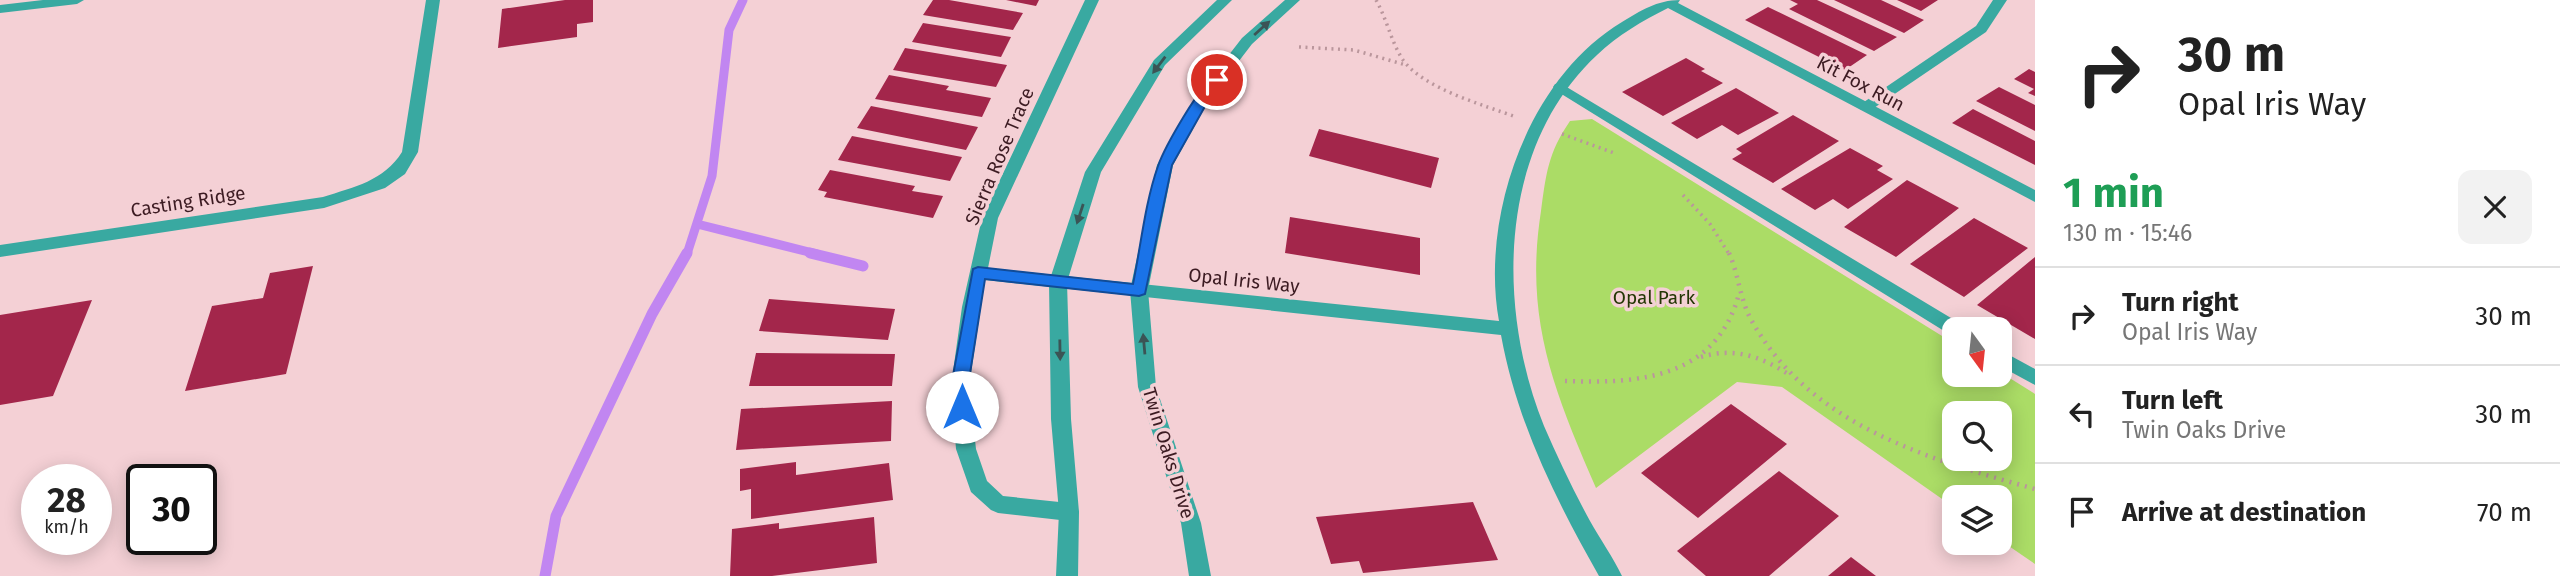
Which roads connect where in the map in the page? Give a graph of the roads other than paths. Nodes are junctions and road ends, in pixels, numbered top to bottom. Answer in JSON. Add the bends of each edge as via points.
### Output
{"nodes":[{"id":1,"x":77,"y":0,"type":"edge"},
{"id":2,"x":433,"y":0,"type":"edge"},
{"id":3,"x":1092,"y":0,"type":"edge"},
{"id":4,"x":1225,"y":0,"type":"edge"},
{"id":5,"x":1293,"y":0,"type":"edge"},
{"id":6,"x":2000,"y":0,"type":"edge"},
{"id":7,"x":1671,"y":1,"type":"edge"},
{"id":8,"x":0,"y":9,"type":"edge"},
{"id":9,"x":1560,"y":87,"type":"junction"},
{"id":10,"x":1866,"y":107,"type":"junction"},
{"id":11,"x":2035,"y":197,"type":"edge"},
{"id":12,"x":0,"y":251,"type":"edge"},
{"id":13,"x":978,"y":273,"type":"junction"},
{"id":14,"x":1058,"y":282,"type":"junction"},
{"id":15,"x":1139,"y":290,"type":"junction"},
{"id":16,"x":1942,"y":321,"type":"edge"},
{"id":17,"x":1506,"y":329,"type":"junction"},
{"id":18,"x":2012,"y":364,"type":"edge"},
{"id":19,"x":2035,"y":378,"type":"edge"},
{"id":20,"x":1069,"y":512,"type":"junction"},
{"id":21,"x":1067,"y":576,"type":"edge"},
{"id":22,"x":1200,"y":576,"type":"edge"},
{"id":23,"x":1611,"y":576,"type":"edge"}],
"edges":[{"from":1,"to":8,"type":"street"},
{"from":2,"to":12,"type":"street","name":"Casting Ridge","via":[[410,152],[398,170],[379,184],[324,202]]},
{"from":3,"to":13,"type":"street","name":"Sierra Rose Trace","via":[[990,218]]},
{"from":4,"to":14,"type":"street","one_way":true,"via":[[1159,63],[1093,172]]},
{"from":15,"to":5,"type":"street","name":"Twin Oaks Drive","one_way":true,"via":[[1165,165],[1202,99],[1247,41]]},
{"from":6,"to":10,"type":"street","via":[[1982,29]]},
{"from":7,"to":9,"type":"street","via":[[1621,29]]},
{"from":7,"to":10,"type":"street","name":"Kit Fox Run"},
{"from":9,"to":16,"type":"street"},
{"from":9,"to":17,"type":"street","via":[[1537,124],[1514,183],[1504,262]]},
{"from":10,"to":11,"type":"street","name":"Kit Fox Run"},
{"from":13,"to":14,"type":"street","name":"Opal Iris Way"},
{"from":13,"to":20,"type":"street","name":"Sierra Rose Trace","via":[[960,386],[966,449],[978,486],[998,505]]},
{"from":14,"to":15,"type":"street","name":"Opal Iris Way"},
{"from":14,"to":20,"type":"street","one_way":true,"via":[[1061,419]]},
{"from":15,"to":17,"type":"street","name":"Opal Iris Way"},
{"from":22,"to":15,"type":"street","name":"Twin Oaks Drive","one_way":true,"via":[[1191,523],[1147,387]]},
{"from":17,"to":23,"type":"street","via":[[1532,426],[1574,517]]},
{"from":18,"to":19,"type":"street"},
{"from":20,"to":21,"type":"street"}]}
